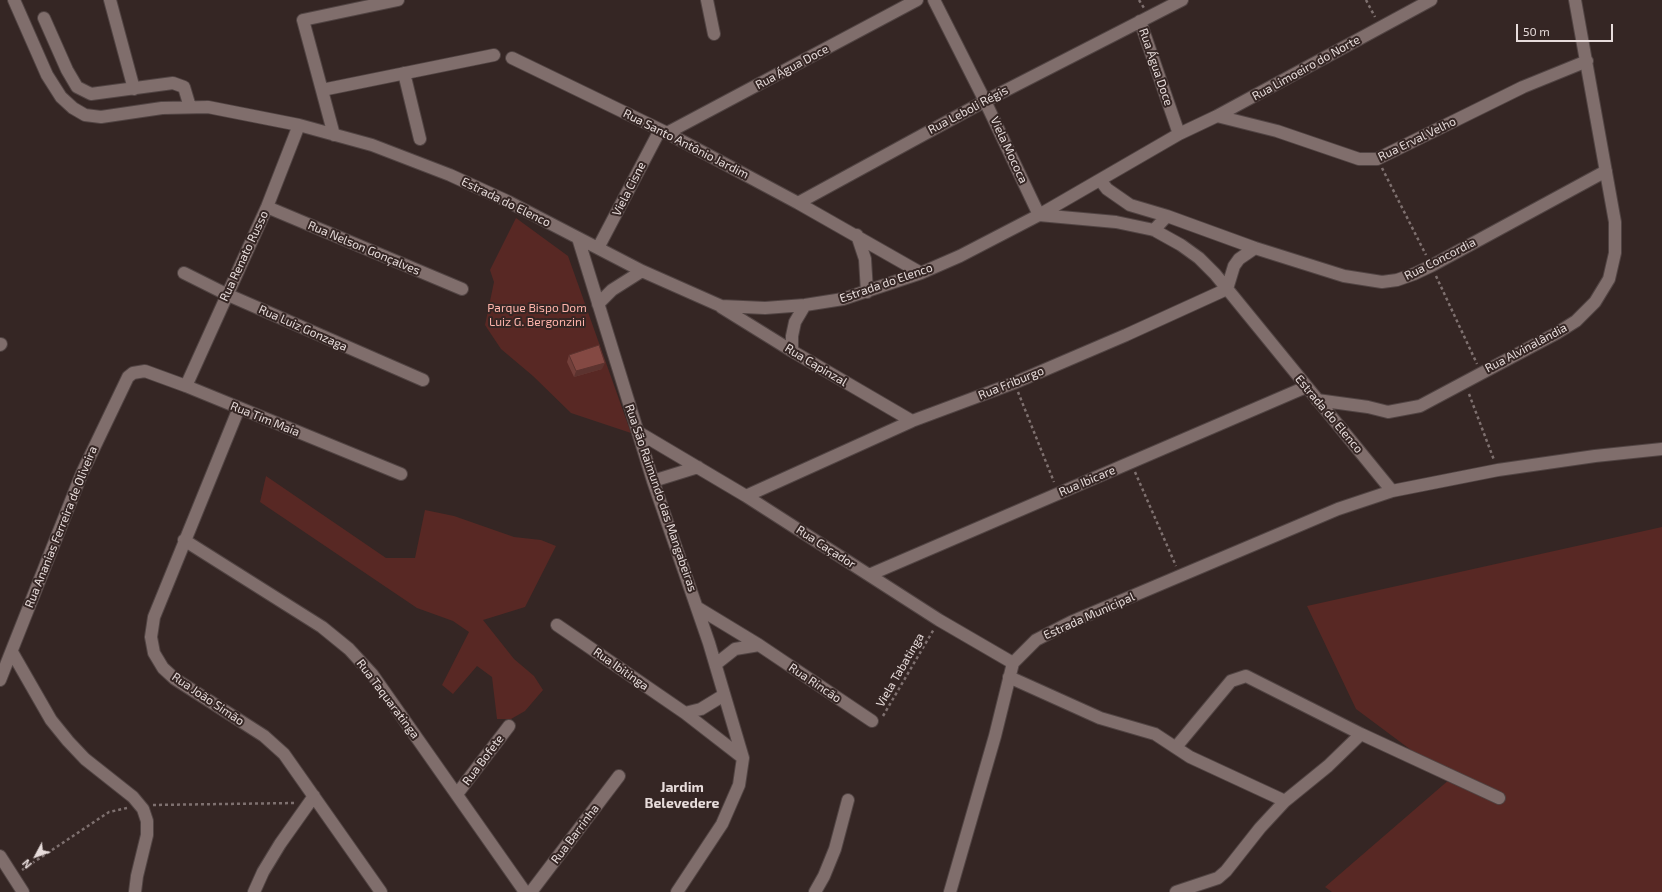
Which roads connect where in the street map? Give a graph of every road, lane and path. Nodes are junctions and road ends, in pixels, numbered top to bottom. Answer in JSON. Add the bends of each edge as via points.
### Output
{"nodes":[{"id":1,"x":14,"y":0,"type":"edge"},
{"id":2,"x":110,"y":0,"type":"edge"},
{"id":3,"x":398,"y":0,"type":"edge"},
{"id":4,"x":707,"y":0,"type":"edge"},
{"id":5,"x":917,"y":0,"type":"edge"},
{"id":6,"x":934,"y":0,"type":"edge"},
{"id":7,"x":1182,"y":0,"type":"edge"},
{"id":8,"x":1366,"y":0,"type":"edge"},
{"id":9,"x":1431,"y":0,"type":"edge"},
{"id":10,"x":1575,"y":0,"type":"edge"},
{"id":11,"x":44,"y":18,"type":"dead end"},
{"id":12,"x":1140,"y":21,"type":"junction"},
{"id":13,"x":1380,"y":28,"type":"junction"},
{"id":14,"x":714,"y":34,"type":"dead end"},
{"id":15,"x":494,"y":55,"type":"dead end"},
{"id":16,"x":512,"y":58,"type":"dead end"},
{"id":17,"x":1587,"y":61,"type":"junction"},
{"id":18,"x":404,"y":73,"type":"junction"},
{"id":19,"x":134,"y":89,"type":"junction"},
{"id":20,"x":322,"y":90,"type":"junction"},
{"id":21,"x":985,"y":101,"type":"junction"},
{"id":22,"x":190,"y":107,"type":"junction"},
{"id":23,"x":1217,"y":116,"type":"junction"},
{"id":24,"x":299,"y":125,"type":"junction"},
{"id":25,"x":663,"y":131,"type":"junction"},
{"id":26,"x":1179,"y":134,"type":"junction"},
{"id":27,"x":334,"y":135,"type":"junction"},
{"id":28,"x":420,"y":139,"type":"dead end"},
{"id":29,"x":1606,"y":171,"type":"junction"},
{"id":30,"x":1100,"y":180,"type":"junction"},
{"id":31,"x":798,"y":203,"type":"junction"},
{"id":32,"x":267,"y":207,"type":"junction"},
{"id":33,"x":1040,"y":215,"type":"junction"},
{"id":34,"x":1167,"y":216,"type":"junction"},
{"id":35,"x":1154,"y":230,"type":"junction"},
{"id":36,"x":857,"y":235,"type":"junction"},
{"id":37,"x":578,"y":238,"type":"junction"},
{"id":38,"x":598,"y":248,"type":"junction"},
{"id":39,"x":1254,"y":248,"type":"junction"},
{"id":40,"x":642,"y":271,"type":"junction"},
{"id":41,"x":184,"y":273,"type":"dead end"},
{"id":42,"x":921,"y":273,"type":"junction"},
{"id":43,"x":462,"y":289,"type":"dead end"},
{"id":44,"x":1227,"y":289,"type":"junction"},
{"id":45,"x":867,"y":292,"type":"junction"},
{"id":46,"x":226,"y":294,"type":"junction"},
{"id":47,"x":598,"y":304,"type":"junction"},
{"id":48,"x":721,"y":306,"type":"junction"},
{"id":49,"x":805,"y":306,"type":"junction"},
{"id":50,"x":792,"y":351,"type":"junction"},
{"id":51,"x":128,"y":376,"type":"joint"},
{"id":52,"x":423,"y":380,"type":"dead end"},
{"id":53,"x":1464,"y":382,"type":"junction"},
{"id":54,"x":1014,"y":383,"type":"junction"},
{"id":55,"x":186,"y":386,"type":"junction"},
{"id":56,"x":1306,"y":387,"type":"junction"},
{"id":57,"x":1318,"y":400,"type":"junction"},
{"id":58,"x":239,"y":408,"type":"junction"},
{"id":59,"x":912,"y":422,"type":"junction"},
{"id":60,"x":638,"y":432,"type":"junction"},
{"id":61,"x":1662,"y":449,"type":"edge"},
{"id":62,"x":1131,"y":462,"type":"junction"},
{"id":63,"x":698,"y":467,"type":"junction"},
{"id":64,"x":1498,"y":470,"type":"junction"},
{"id":65,"x":401,"y":474,"type":"dead end"},
{"id":66,"x":654,"y":481,"type":"junction"},
{"id":67,"x":1392,"y":490,"type":"junction"},
{"id":68,"x":1058,"y":493,"type":"junction"},
{"id":69,"x":746,"y":496,"type":"junction"},
{"id":70,"x":184,"y":540,"type":"junction"},
{"id":71,"x":869,"y":575,"type":"junction"},
{"id":72,"x":1180,"y":576,"type":"junction"},
{"id":73,"x":698,"y":608,"type":"junction"},
{"id":74,"x":939,"y":620,"type":"junction"},
{"id":75,"x":557,"y":625,"type":"dead end"},
{"id":76,"x":759,"y":645,"type":"junction"},
{"id":77,"x":12,"y":652,"type":"junction"},
{"id":78,"x":1013,"y":663,"type":"junction"},
{"id":79,"x":716,"y":664,"type":"junction"},
{"id":80,"x":1009,"y":677,"type":"junction"},
{"id":81,"x":0,"y":680,"type":"edge"},
{"id":82,"x":724,"y":695,"type":"junction"},
{"id":83,"x":685,"y":713,"type":"junction"},
{"id":84,"x":872,"y":721,"type":"joint"},
{"id":85,"x":509,"y":726,"type":"dead end"},
{"id":86,"x":1361,"y":734,"type":"junction"},
{"id":87,"x":1176,"y":747,"type":"junction"},
{"id":88,"x":742,"y":758,"type":"junction"},
{"id":89,"x":619,"y":776,"type":"dead end"},
{"id":90,"x":457,"y":794,"type":"junction"},
{"id":91,"x":314,"y":796,"type":"junction"},
{"id":92,"x":1499,"y":798,"type":"dead end"},
{"id":93,"x":848,"y":800,"type":"dead end"},
{"id":94,"x":1285,"y":801,"type":"junction"},
{"id":95,"x":0,"y":856,"type":"edge"},
{"id":96,"x":23,"y":892,"type":"edge"},
{"id":97,"x":135,"y":892,"type":"edge"},
{"id":98,"x":254,"y":892,"type":"edge"},
{"id":99,"x":381,"y":892,"type":"edge"},
{"id":100,"x":525,"y":892,"type":"edge"},
{"id":101,"x":532,"y":892,"type":"edge"},
{"id":102,"x":677,"y":892,"type":"edge"},
{"id":103,"x":815,"y":892,"type":"edge"},
{"id":104,"x":950,"y":892,"type":"edge"},
{"id":105,"x":1176,"y":892,"type":"edge"}],
"edges":[{"from":1,"to":22,"type":"street","name":"Estrada do Elenco","via":[[47,75],[61,97],[73,108],[85,115],[101,117],[162,108]]},
{"from":2,"to":19,"type":"street"},
{"from":3,"to":20,"type":"street","via":[[303,20]]},
{"from":4,"to":14,"type":"street"},
{"from":5,"to":25,"type":"street","name":"Rua Água Doce"},
{"from":6,"to":21,"type":"street","name":"Viela Mococa"},
{"from":7,"to":12,"type":"street","name":"Rua Água Doce"},
{"from":8,"to":13,"type":"path"},
{"from":9,"to":13,"type":"street","name":"Rua Limoeiro do Norte"},
{"from":10,"to":17,"type":"street","name":"Rua Alvinalândia"},
{"from":11,"to":19,"type":"street","via":[[77,87],[91,94]]},
{"from":12,"to":21,"type":"street","name":"Rua Leboli Régis"},
{"from":12,"to":26,"type":"street","name":"Rua Água Doce"},
{"from":13,"to":23,"type":"street","name":"Rua Limoeiro do Norte"},
{"from":15,"to":18,"type":"street"},
{"from":16,"to":25,"type":"street","name":"Rua Santo Antônio Jardim"},
{"from":17,"to":23,"type":"street","name":"Rua Erval Velho","via":[[1523,87],[1377,159],[1359,159],[1277,131]]},
{"from":17,"to":29,"type":"street","name":"Rua Alvinalândia"},
{"from":18,"to":20,"type":"street"},
{"from":18,"to":28,"type":"street"},
{"from":19,"to":22,"type":"street","via":[[173,83],[184,88]]},
{"from":20,"to":27,"type":"street"},
{"from":21,"to":31,"type":"street","name":"Rua Leboli Régis"},
{"from":21,"to":33,"type":"street","name":"Viela Mococa"},
{"from":22,"to":24,"type":"street","name":"Estrada do Elenco","via":[[208,107]]},
{"from":23,"to":26,"type":"street","name":"Rua Limoeiro do Norte"},
{"from":24,"to":27,"type":"street","name":"Estrada do Elenco"},
{"from":24,"to":32,"type":"street","name":"Rua Renato Russo"},
{"from":25,"to":31,"type":"street","name":"Rua Santo Antônio Jardim"},
{"from":25,"to":38,"type":"street","name":"Viela Cisne"},
{"from":26,"to":30,"type":"street","name":"Estrada do Elenco"},
{"from":27,"to":37,"type":"street","name":"Estrada do Elenco","via":[[372,145],[450,175]]},
{"from":29,"to":39,"type":"street","name":"Rua Concordia","via":[[1420,272],[1397,280],[1382,282],[1344,276]]},
{"from":29,"to":53,"type":"street","name":"Rua Alvinalândia","via":[[1615,222],[1615,253],[1609,278],[1595,302],[1576,321],[1557,333]]},
{"from":30,"to":33,"type":"street","name":"Estrada do Elenco"},
{"from":30,"to":34,"type":"street","via":[[1107,189],[1130,205]]},
{"from":31,"to":36,"type":"street","name":"Rua Santo Antônio Jardim"},
{"from":32,"to":43,"type":"street","name":"Rua Nelson Gonçalves"},
{"from":32,"to":46,"type":"street","name":"Rua Renato Russo"},
{"from":33,"to":35,"type":"street","name":"Estrada do Elenco","via":[[1116,222]]},
{"from":33,"to":42,"type":"street","name":"Estrada do Elenco"},
{"from":34,"to":35,"type":"street"},
{"from":34,"to":39,"type":"street","name":"Rua Concordia"},
{"from":35,"to":44,"type":"street","name":"Estrada do Elenco","via":[[1199,258]]},
{"from":36,"to":42,"type":"street","name":"Rua Santo Antônio Jardim"},
{"from":36,"to":45,"type":"street","via":[[865,259]]},
{"from":37,"to":38,"type":"street","name":"Estrada do Elenco"},
{"from":37,"to":47,"type":"street","name":"Rua São Raimundo das Mangabeiras"},
{"from":38,"to":40,"type":"street","name":"Estrada do Elenco"},
{"from":39,"to":44,"type":"street","via":[[1234,266]]},
{"from":40,"to":47,"type":"street","via":[[612,290]]},
{"from":40,"to":48,"type":"street","name":"Estrada do Elenco"},
{"from":41,"to":46,"type":"street","name":"Rua Luiz Gonzaga"},
{"from":42,"to":45,"type":"street","name":"Estrada do Elenco"},
{"from":44,"to":54,"type":"street","name":"Rua Friburgo"},
{"from":44,"to":56,"type":"street","name":"Estrada do Elenco"},
{"from":45,"to":49,"type":"street","name":"Estrada do Elenco"},
{"from":46,"to":52,"type":"street","name":"Rua Luiz Gonzaga"},
{"from":46,"to":55,"type":"street","name":"Rua Renato Russo"},
{"from":47,"to":60,"type":"street","name":"Rua São Raimundo das Mangabeiras"},
{"from":48,"to":49,"type":"street","name":"Estrada do Elenco"},
{"from":48,"to":50,"type":"street","name":"Rua Capinzal"},
{"from":49,"to":50,"type":"street","via":[[795,322]]},
{"from":50,"to":59,"type":"street","name":"Rua Capinzal"},
{"from":51,"to":55,"type":"street","name":"Rua Tim Maia","via":[[145,371]]},
{"from":51,"to":77,"type":"street","name":"Rua Ananias Ferreira de Oliveira","via":[[82,473]]},
{"from":53,"to":57,"type":"street","name":"Rua Alvinalândia","via":[[1420,406],[1388,412]]},
{"from":53,"to":64,"type":"path"},
{"from":54,"to":59,"type":"street","name":"Rua Friburgo"},
{"from":54,"to":68,"type":"path"},
{"from":55,"to":58,"type":"street","name":"Rua Tim Maia"},
{"from":56,"to":57,"type":"street","name":"Estrada do Elenco"},
{"from":56,"to":62,"type":"street","name":"Rua Ibicare"},
{"from":57,"to":67,"type":"street","name":"Estrada do Elenco"},
{"from":58,"to":65,"type":"street","name":"Rua Tim Maia"},
{"from":58,"to":70,"type":"street","name":"Rua João Simão"},
{"from":59,"to":69,"type":"street","name":"Rua Friburgo"},
{"from":60,"to":63,"type":"street","name":"Rua Caçador"},
{"from":60,"to":66,"type":"street","name":"Rua São Raimundo das Mangabeiras"},
{"from":61,"to":64,"type":"street"},
{"from":62,"to":68,"type":"street","name":"Rua Ibicare"},
{"from":62,"to":72,"type":"path"},
{"from":63,"to":66,"type":"street"},
{"from":63,"to":69,"type":"street","name":"Rua Caçador"},
{"from":64,"to":67,"type":"street"},
{"from":66,"to":73,"type":"street","name":"Rua São Raimundo das Mangabeiras"},
{"from":67,"to":72,"type":"street","name":"Estrada Municipal","via":[[1338,509]]},
{"from":68,"to":71,"type":"street","name":"Rua Ibicare"},
{"from":69,"to":71,"type":"street","name":"Rua Caçador"},
{"from":70,"to":90,"type":"street","name":"Rua Taquaratinga","via":[[322,627],[349,649],[372,674]]},
{"from":70,"to":91,"type":"street","name":"Rua João Simão","via":[[154,617],[151,637],[154,653],[163,668],[175,679],[264,736],[284,754]]},
{"from":71,"to":74,"type":"street","name":"Rua Caçador"},
{"from":72,"to":78,"type":"street","name":"Estrada Municipal","via":[[1049,632],[1036,640]]},
{"from":73,"to":76,"type":"street","name":"Rua Rincão"},
{"from":73,"to":79,"type":"street","name":"Rua São Raimundo das Mangabeiras"},
{"from":74,"to":78,"type":"street","name":"Rua Caçador"},
{"from":74,"to":84,"type":"path","name":"Viela Tabatinga","via":[[880,721]]},
{"from":75,"to":83,"type":"street","name":"Rua Ibitinga"},
{"from":76,"to":79,"type":"street","via":[[735,649]]},
{"from":76,"to":84,"type":"street","name":"Rua Rincão"},
{"from":77,"to":81,"type":"street","name":"Rua Ananias Ferreira de Oliveira"},
{"from":77,"to":97,"type":"street","via":[[51,720],[68,741],[85,759],[133,797],[143,809],[147,821],[147,835]]},
{"from":78,"to":80,"type":"street","name":"Estrada Municipal"},
{"from":79,"to":82,"type":"street","name":"Rua São Raimundo das Mangabeiras"},
{"from":80,"to":87,"type":"street","via":[[1100,718],[1155,734]]},
{"from":80,"to":104,"type":"street","name":"Estrada Municipal","via":[[995,736]]},
{"from":82,"to":83,"type":"street","via":[[701,709]]},
{"from":82,"to":88,"type":"street","name":"Rua São Raimundo das Mangabeiras"},
{"from":83,"to":88,"type":"street","name":"Rua Ibitinga"},
{"from":85,"to":90,"type":"street","name":"Rua Bofete"},
{"from":86,"to":87,"type":"street","via":[[1246,676],[1231,681]]},
{"from":86,"to":92,"type":"street"},
{"from":86,"to":94,"type":"street","via":[[1328,766]]},
{"from":87,"to":94,"type":"street"},
{"from":88,"to":102,"type":"street","via":[[740,785],[722,824]]},
{"from":89,"to":101,"type":"street","name":"Rua Barrinha"},
{"from":90,"to":100,"type":"street","name":"Rua Taquaratinga"},
{"from":91,"to":98,"type":"street","via":[[280,844]]},
{"from":91,"to":99,"type":"street","name":"Rua João Simão"},
{"from":93,"to":103,"type":"street","via":[[835,849]]},
{"from":94,"to":105,"type":"street","via":[[1226,872],[1218,878]]},
{"from":95,"to":96,"type":"street"}]}
